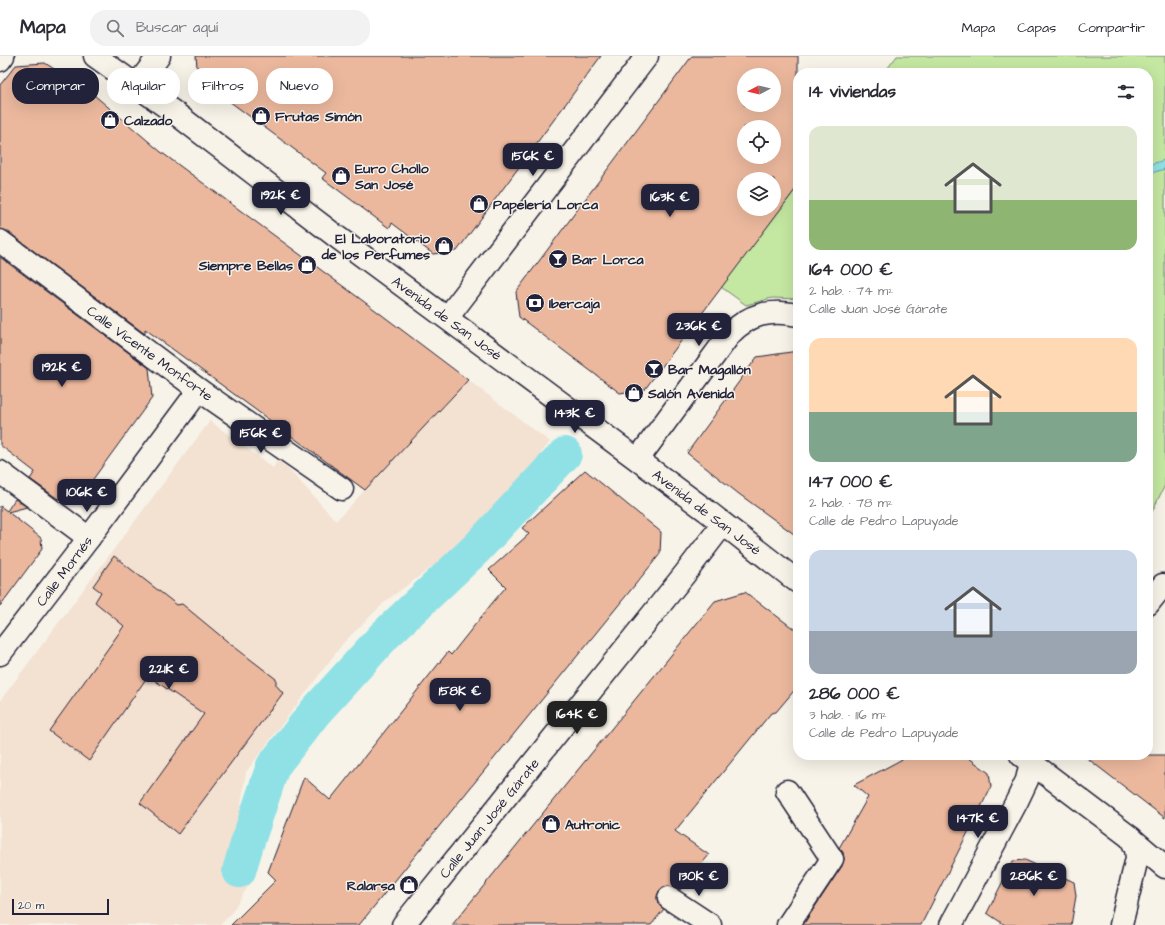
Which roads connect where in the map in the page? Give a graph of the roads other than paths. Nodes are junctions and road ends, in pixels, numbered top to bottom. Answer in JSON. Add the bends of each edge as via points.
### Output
{"nodes":[{"id":1,"x":3,"y":56,"type":"edge"},
{"id":2,"x":95,"y":56,"type":"edge"},
{"id":3,"x":159,"y":56,"type":"edge"},
{"id":4,"x":647,"y":56,"type":"edge"},
{"id":5,"x":0,"y":60,"type":"edge"},
{"id":6,"x":112,"y":68,"type":"edge"},
{"id":7,"x":150,"y":68,"type":"edge"},
{"id":8,"x":162,"y":104,"type":"edge"},
{"id":9,"x":0,"y":241,"type":"edge"},
{"id":10,"x":793,"y":314,"type":"edge"},
{"id":11,"x":447,"y":318,"type":"junction"},
{"id":12,"x":199,"y":390,"type":"junction"},
{"id":13,"x":638,"y":459,"type":"junction"},
{"id":14,"x":0,"y":472,"type":"edge"},
{"id":15,"x":342,"y":489,"type":"dead end"},
{"id":16,"x":723,"y":524,"type":"junction"},
{"id":17,"x":89,"y":538,"type":"junction"},
{"id":18,"x":793,"y":578,"type":"edge"},
{"id":19,"x":1159,"y":581,"type":"edge"},
{"id":20,"x":1153,"y":594,"type":"edge"},
{"id":21,"x":0,"y":654,"type":"edge"},
{"id":22,"x":1029,"y":760,"type":"edge"},
{"id":23,"x":1033,"y":760,"type":"edge"},
{"id":24,"x":787,"y":791,"type":"dead end"},
{"id":25,"x":1131,"y":838,"type":"junction"},
{"id":26,"x":1165,"y":868,"type":"edge"},
{"id":27,"x":669,"y":898,"type":"dead end"},
{"id":28,"x":403,"y":925,"type":"edge"},
{"id":29,"x":710,"y":925,"type":"edge"},
{"id":30,"x":788,"y":925,"type":"edge"},
{"id":31,"x":951,"y":925,"type":"edge"},
{"id":32,"x":1121,"y":925,"type":"edge"}],
"edges":[{"from":1,"to":5,"type":"street"},
{"from":2,"to":6,"type":"street","name":"Avenida de San José"},
{"from":3,"to":7,"type":"street"},
{"from":4,"to":11,"type":"street"},
{"from":8,"to":11,"type":"street","name":"Avenida de San José"},
{"from":9,"to":12,"type":"street","name":"Calle Vicente Monforte"},
{"from":10,"to":13,"type":"street","via":[[775,312],[753,316],[737,326]]},
{"from":11,"to":13,"type":"street","name":"Avenida de San José"},
{"from":12,"to":15,"type":"street","name":"Calle Vicente Monforte"},
{"from":12,"to":17,"type":"street","name":"Calle Mornés"},
{"from":13,"to":16,"type":"street","name":"Avenida de San José"},
{"from":14,"to":17,"type":"street"},
{"from":16,"to":18,"type":"street","name":"Avenida de San José"},
{"from":16,"to":28,"type":"street","name":"Calle Juan José Gárate"},
{"from":17,"to":21,"type":"street","name":"Calle Mornés"},
{"from":19,"to":20,"type":"street"},
{"from":22,"to":31,"type":"street","via":[[1027,780],[1018,801]]},
{"from":23,"to":25,"type":"street"},
{"from":24,"to":30,"type":"street","via":[[832,859]]},
{"from":25,"to":26,"type":"street"},
{"from":25,"to":32,"type":"street","via":[[1137,858]]},
{"from":27,"to":29,"type":"street"}]}
